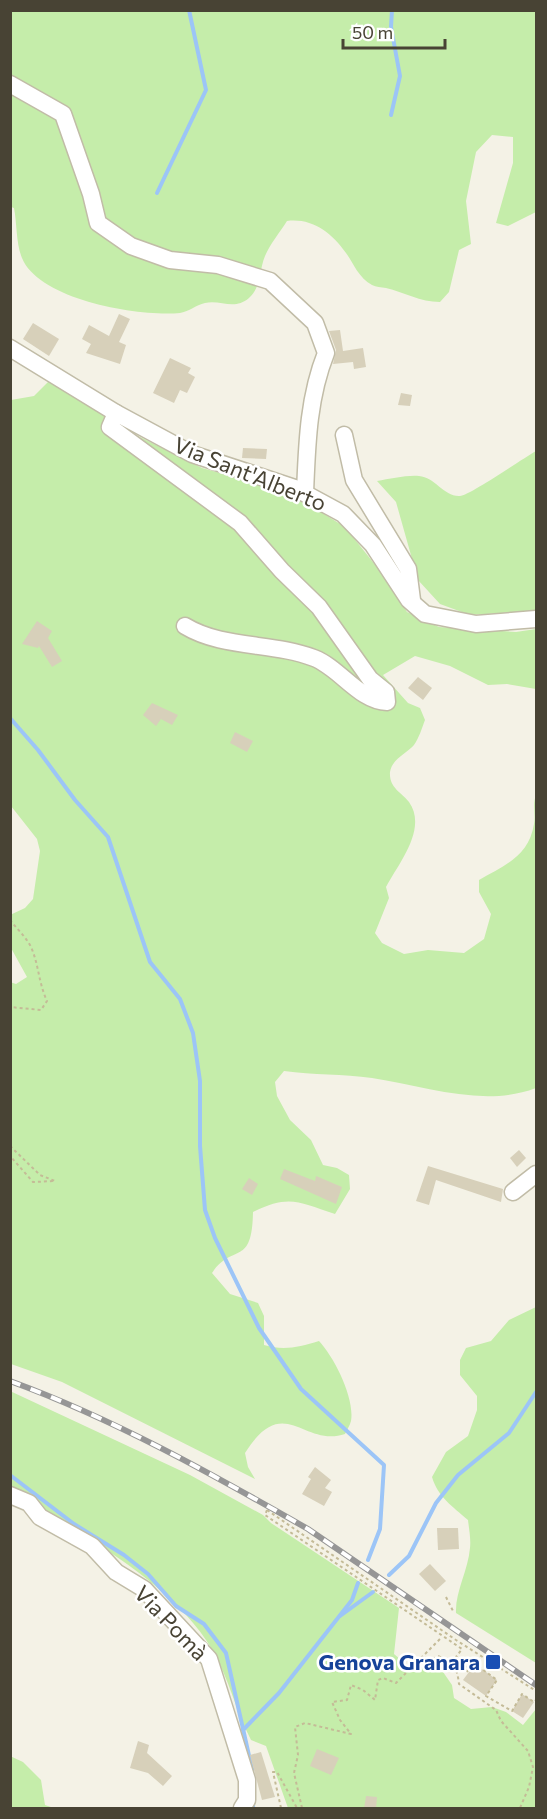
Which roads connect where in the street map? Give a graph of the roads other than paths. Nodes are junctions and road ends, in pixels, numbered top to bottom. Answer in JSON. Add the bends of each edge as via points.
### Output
{"nodes":[{"id":1,"x":10,"y":84,"type":"edge"},
{"id":2,"x":10,"y":348,"type":"edge"},
{"id":3,"x":116,"y":413,"type":"junction"},
{"id":4,"x":344,"y":435,"type":"dead end"},
{"id":5,"x":305,"y":493,"type":"junction"},
{"id":6,"x":413,"y":603,"type":"junction"},
{"id":7,"x":537,"y":619,"type":"edge"},
{"id":8,"x":184,"y":626,"type":"dead end"},
{"id":9,"x":537,"y":1174,"type":"edge"},
{"id":10,"x":513,"y":1192,"type":"dead end"},
{"id":11,"x":10,"y":1495,"type":"edge"},
{"id":12,"x":242,"y":1809,"type":"edge"}],
"edges":[{"from":1,"to":5,"type":"street","via":[[63,114],[92,194],[98,223],[131,246],[170,260],[218,265],[270,281],[315,323],[326,353],[307,426]]},
{"from":2,"to":3,"type":"street","name":"Via Sant'Alberto"},
{"from":3,"to":5,"type":"street","name":"Via Sant'Alberto","via":[[192,454]]},
{"from":3,"to":8,"type":"street","via":[[110,427],[215,503],[319,607],[370,680],[386,692],[387,702],[374,702],[341,673],[316,658],[195,633]]},
{"from":4,"to":6,"type":"street","via":[[354,480],[408,568]]},
{"from":5,"to":6,"type":"street","name":"Via Sant'Alberto","via":[[343,514],[373,545]]},
{"from":6,"to":7,"type":"street","name":"Via Sant'Alberto","via":[[425,614],[476,624]]},
{"from":9,"to":10,"type":"street"},
{"from":11,"to":12,"type":"street","name":"Via Pomà","via":[[29,1503],[40,1517],[92,1546],[116,1572],[144,1589],[209,1659],[247,1780],[247,1800]]}]}
